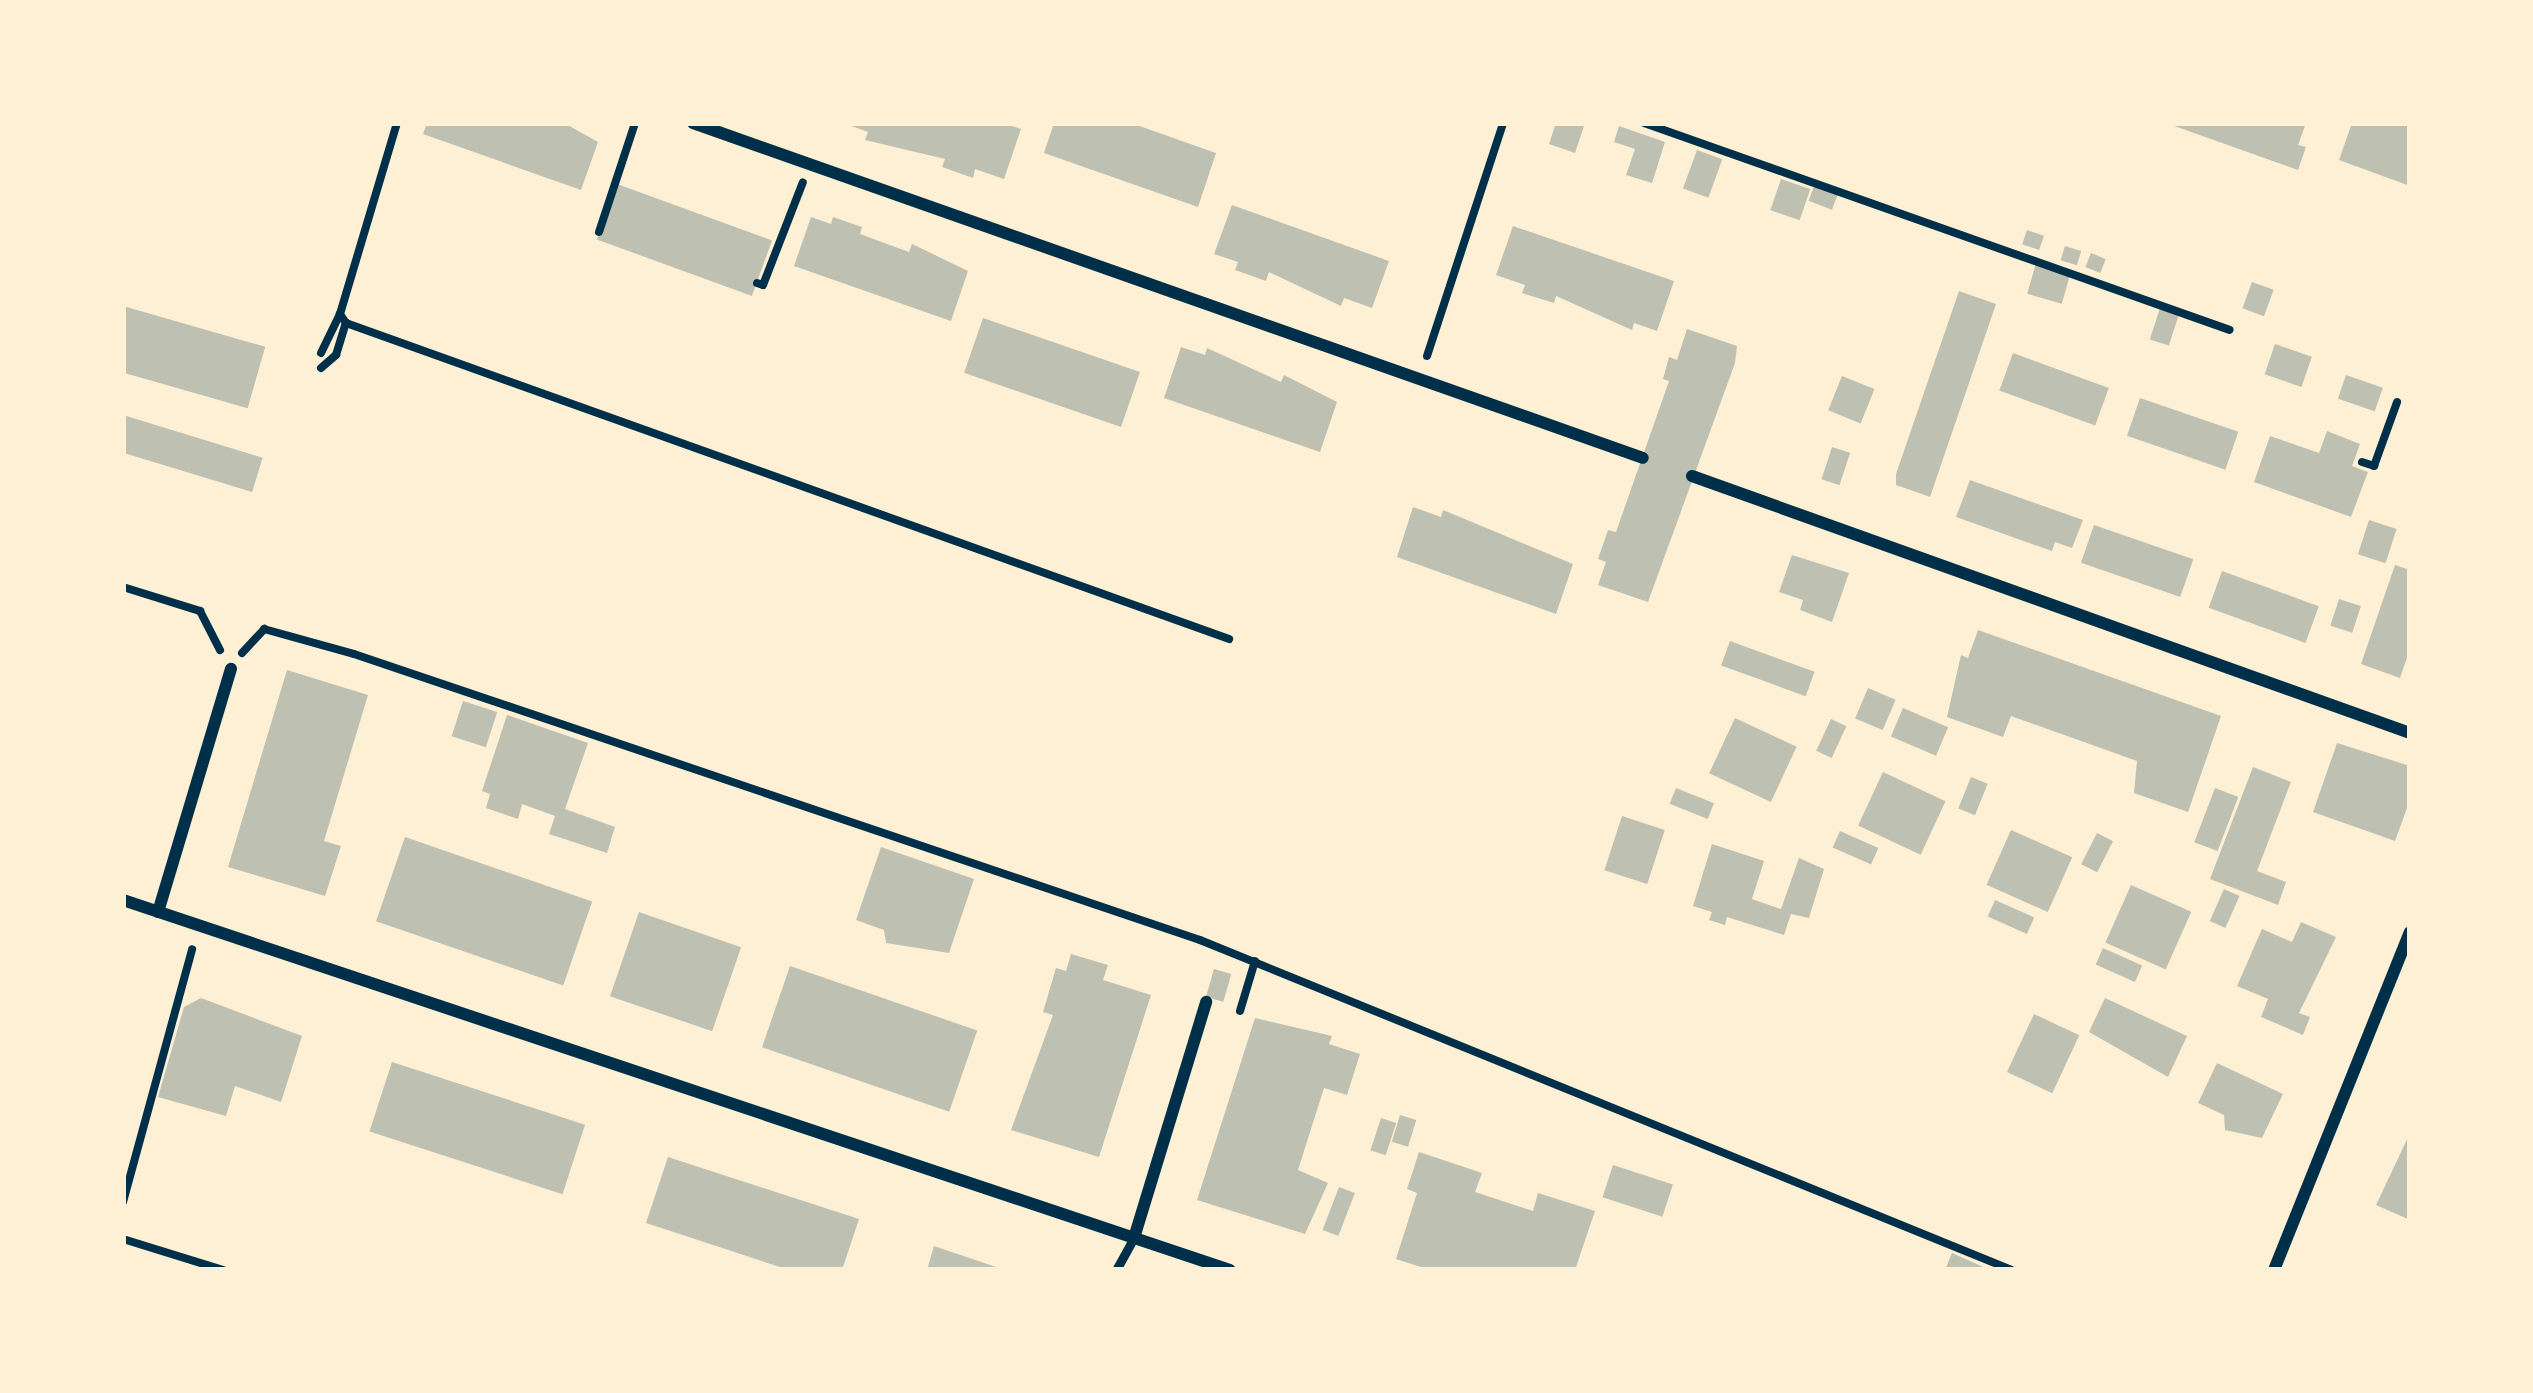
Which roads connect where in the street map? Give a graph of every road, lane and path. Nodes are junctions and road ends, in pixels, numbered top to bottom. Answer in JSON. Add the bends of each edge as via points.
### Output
{"nodes":[{"id":1,"x":397,"y":123,"type":"edge"},
{"id":2,"x":635,"y":123,"type":"edge"},
{"id":3,"x":693,"y":123,"type":"edge"},
{"id":4,"x":1503,"y":123,"type":"edge"},
{"id":5,"x":1644,"y":123,"type":"edge"},
{"id":6,"x":810,"y":164,"type":"junction"},
{"id":7,"x":599,"y":232,"type":"dead end"},
{"id":8,"x":757,"y":283,"type":"dead end"},
{"id":9,"x":343,"y":319,"type":"junction"},
{"id":10,"x":2230,"y":330,"type":"dead end"},
{"id":11,"x":321,"y":353,"type":"dead end"},
{"id":12,"x":321,"y":368,"type":"dead end"},
{"id":13,"x":1420,"y":378,"type":"junction"},
{"id":14,"x":2397,"y":402,"type":"dead end"},
{"id":15,"x":1642,"y":458,"type":"dead end"},
{"id":16,"x":2362,"y":462,"type":"dead end"},
{"id":17,"x":1692,"y":476,"type":"dead end"},
{"id":18,"x":123,"y":587,"type":"edge"},
{"id":19,"x":1229,"y":639,"type":"dead end"},
{"id":20,"x":220,"y":650,"type":"dead end"},
{"id":21,"x":231,"y":669,"type":"joint"},
{"id":22,"x":2410,"y":734,"type":"edge"},
{"id":23,"x":123,"y":900,"type":"edge"},
{"id":24,"x":158,"y":912,"type":"junction"},
{"id":25,"x":198,"y":926,"type":"junction"},
{"id":26,"x":2410,"y":932,"type":"edge"},
{"id":27,"x":1255,"y":961,"type":"junction"},
{"id":28,"x":1206,"y":1002,"type":"dead end"},
{"id":29,"x":1240,"y":1011,"type":"dead end"},
{"id":30,"x":123,"y":1202,"type":"edge"},
{"id":31,"x":1134,"y":1238,"type":"junction"},
{"id":32,"x":123,"y":1239,"type":"edge"},
{"id":33,"x":224,"y":1270,"type":"edge"},
{"id":34,"x":1116,"y":1270,"type":"edge"},
{"id":35,"x":1230,"y":1270,"type":"edge"},
{"id":36,"x":2012,"y":1270,"type":"edge"},
{"id":37,"x":2274,"y":1270,"type":"edge"}],
"edges":[{"from":1,"to":9,"type":"path"},
{"from":2,"to":7,"type":"path"},
{"from":3,"to":6,"type":"street"},
{"from":4,"to":13,"type":"path"},
{"from":5,"to":10,"type":"path"},
{"from":6,"to":8,"type":"path","via":[[763,285]]},
{"from":6,"to":13,"type":"street"},
{"from":9,"to":11,"type":"path"},
{"from":9,"to":12,"type":"path","via":[[337,355]]},
{"from":9,"to":19,"type":"path"},
{"from":13,"to":15,"type":"street"},
{"from":14,"to":16,"type":"path","via":[[2374,466]]},
{"from":17,"to":22,"type":"street"},
{"from":18,"to":20,"type":"path","via":[[200,611]]},
{"from":21,"to":24,"type":"street"},
{"from":21,"to":27,"type":"path","via":[[264,629],[333,648]]},
{"from":23,"to":24,"type":"street"},
{"from":24,"to":25,"type":"street"},
{"from":25,"to":30,"type":"path"},
{"from":25,"to":31,"type":"street"},
{"from":26,"to":37,"type":"street"},
{"from":27,"to":29,"type":"path"},
{"from":27,"to":36,"type":"path"},
{"from":28,"to":31,"type":"street"},
{"from":31,"to":34,"type":"lane"},
{"from":31,"to":35,"type":"street"},
{"from":32,"to":33,"type":"path"}]}
